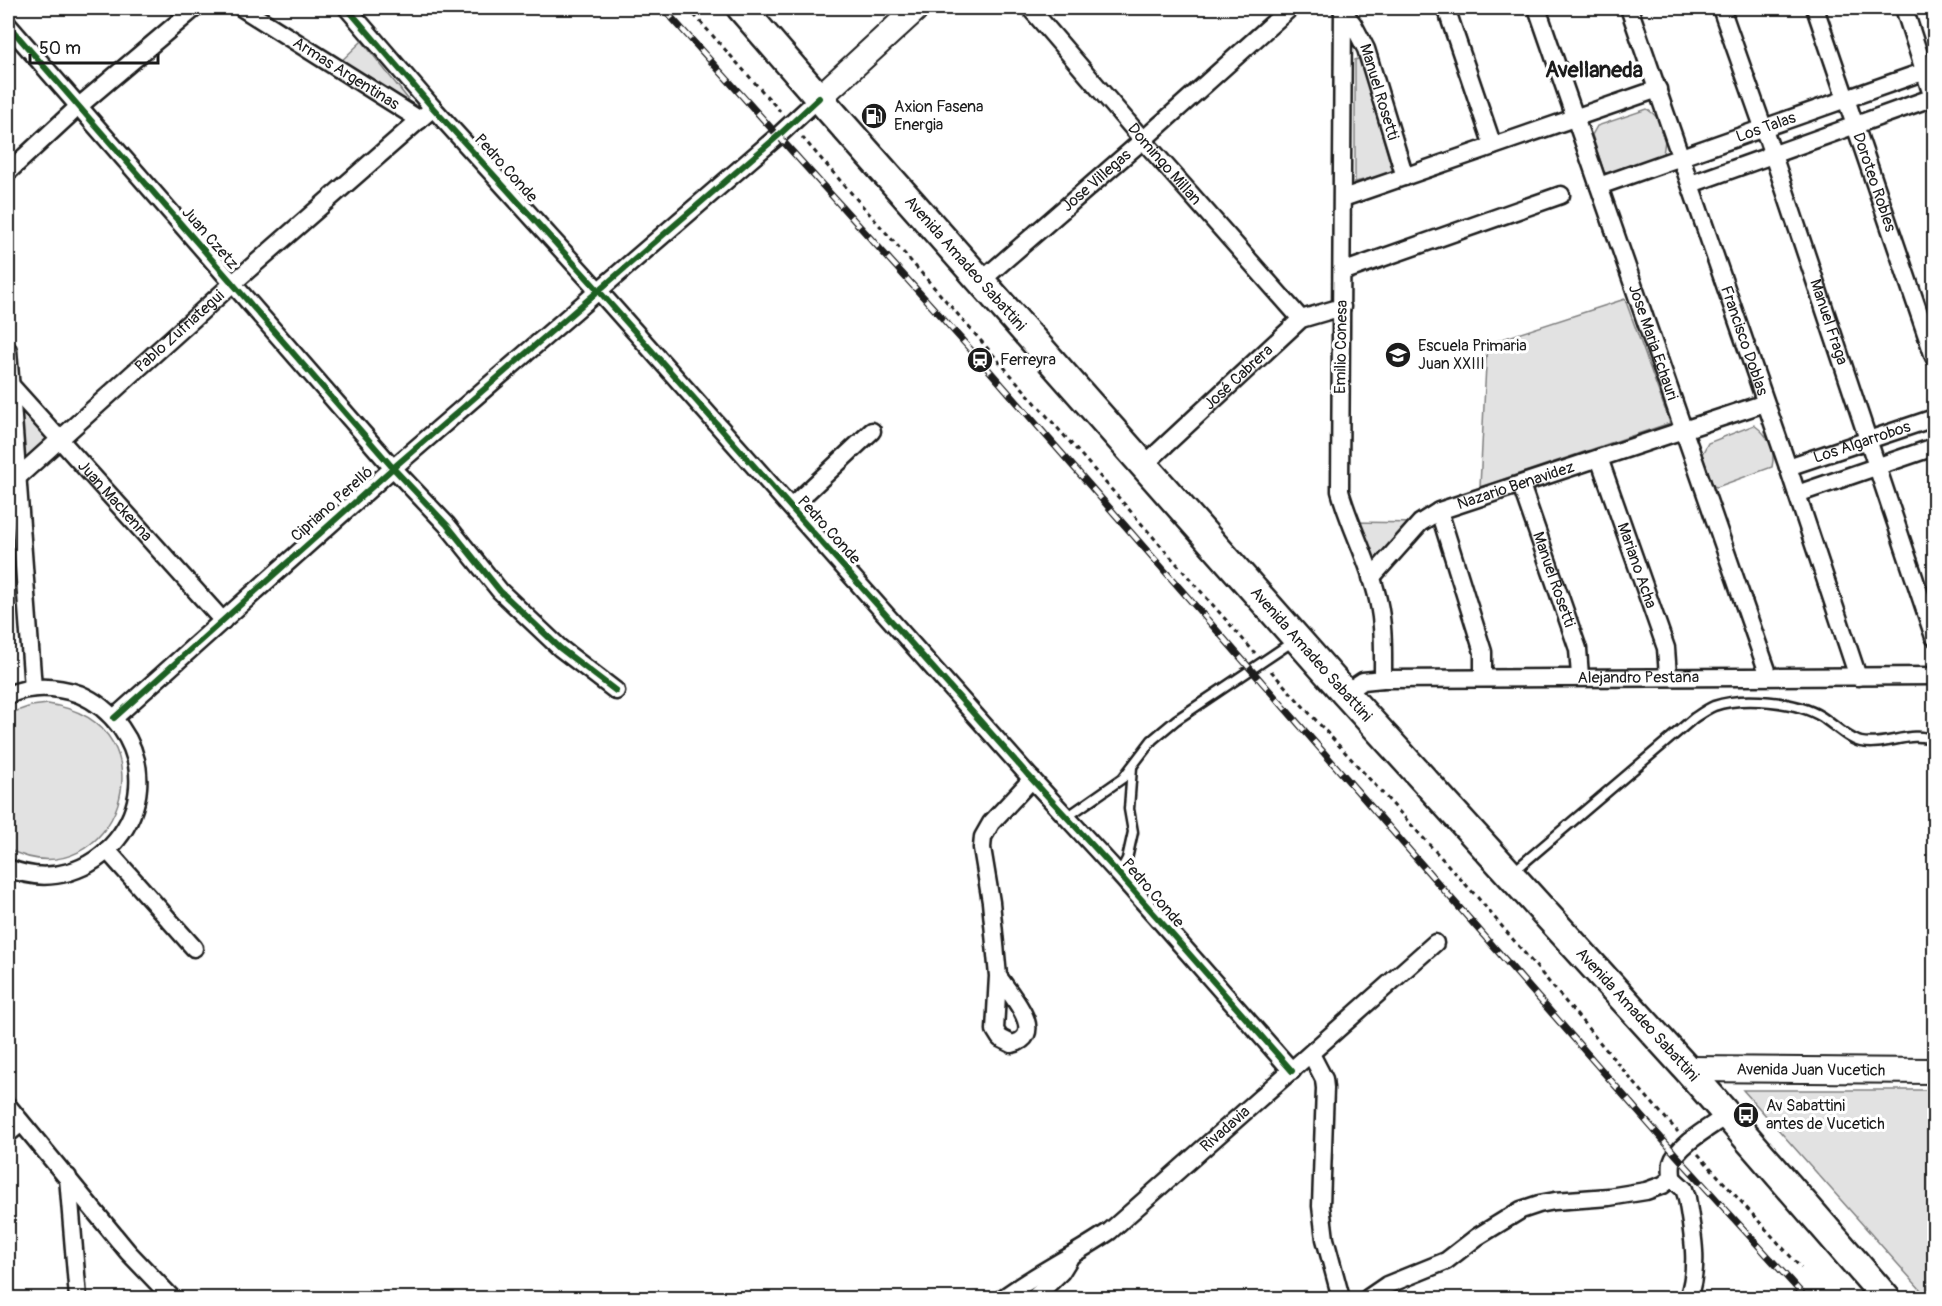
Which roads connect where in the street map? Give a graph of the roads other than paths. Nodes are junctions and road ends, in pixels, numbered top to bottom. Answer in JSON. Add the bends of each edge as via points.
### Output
{"nodes":[{"id":1,"x":195,"y":8,"type":"edge"},
{"id":2,"x":242,"y":8,"type":"edge"},
{"id":3,"x":347,"y":8,"type":"edge"},
{"id":4,"x":741,"y":8,"type":"edge"},
{"id":5,"x":917,"y":8,"type":"edge"},
{"id":6,"x":1030,"y":8,"type":"edge"},
{"id":7,"x":1290,"y":8,"type":"edge"},
{"id":8,"x":1342,"y":8,"type":"edge"},
{"id":9,"x":1446,"y":8,"type":"edge"},
{"id":10,"x":1537,"y":8,"type":"edge"},
{"id":11,"x":1629,"y":8,"type":"edge"},
{"id":12,"x":1721,"y":8,"type":"edge"},
{"id":13,"x":1815,"y":8,"type":"edge"},
{"id":14,"x":1904,"y":8,"type":"edge"},
{"id":15,"x":8,"y":25,"type":"edge"},
{"id":16,"x":1930,"y":70,"type":"edge"},
{"id":17,"x":1658,"y":89,"type":"junction"},
{"id":18,"x":819,"y":98,"type":"junction"},
{"id":19,"x":1848,"y":99,"type":"junction"},
{"id":20,"x":1934,"y":99,"type":"edge"},
{"id":21,"x":78,"y":107,"type":"junction"},
{"id":22,"x":434,"y":108,"type":"junction"},
{"id":23,"x":1575,"y":118,"type":"junction"},
{"id":24,"x":420,"y":120,"type":"junction"},
{"id":25,"x":1856,"y":125,"type":"junction"},
{"id":26,"x":1764,"y":129,"type":"junction"},
{"id":27,"x":1143,"y":140,"type":"junction"},
{"id":28,"x":1493,"y":146,"type":"junction"},
{"id":29,"x":1773,"y":155,"type":"junction"},
{"id":30,"x":1681,"y":158,"type":"junction"},
{"id":31,"x":8,"y":172,"type":"edge"},
{"id":32,"x":1405,"y":177,"type":"junction"},
{"id":33,"x":1691,"y":184,"type":"junction"},
{"id":34,"x":1599,"y":186,"type":"junction"},
{"id":35,"x":1561,"y":195,"type":"dead end"},
{"id":36,"x":1343,"y":198,"type":"junction"},
{"id":37,"x":1342,"y":272,"type":"junction"},
{"id":38,"x":981,"y":281,"type":"junction"},
{"id":39,"x":232,"y":284,"type":"junction"},
{"id":40,"x":598,"y":290,"type":"junction"},
{"id":41,"x":1342,"y":308,"type":"junction"},
{"id":42,"x":1301,"y":319,"type":"junction"},
{"id":43,"x":8,"y":350,"type":"edge"},
{"id":44,"x":1935,"y":357,"type":"edge"},
{"id":45,"x":9,"y":383,"type":"edge"},
{"id":46,"x":1765,"y":403,"type":"junction"},
{"id":47,"x":1935,"y":418,"type":"edge"},
{"id":48,"x":1683,"y":429,"type":"junction"},
{"id":49,"x":872,"y":431,"type":"dead end"},
{"id":50,"x":1869,"y":440,"type":"junction"},
{"id":51,"x":59,"y":441,"type":"junction"},
{"id":52,"x":1935,"y":447,"type":"edge"},
{"id":53,"x":1599,"y":458,"type":"junction"},
{"id":54,"x":1144,"y":465,"type":"junction"},
{"id":55,"x":1878,"y":466,"type":"junction"},
{"id":56,"x":1788,"y":467,"type":"junction"},
{"id":57,"x":393,"y":468,"type":"junction"},
{"id":58,"x":12,"y":482,"type":"edge"},
{"id":59,"x":1521,"y":485,"type":"junction"},
{"id":60,"x":1797,"y":494,"type":"junction"},
{"id":61,"x":791,"y":507,"type":"junction"},
{"id":62,"x":1439,"y":511,"type":"junction"},
{"id":63,"x":1371,"y":578,"type":"junction"},
{"id":64,"x":223,"y":621,"type":"junction"},
{"id":65,"x":1935,"y":637,"type":"edge"},
{"id":66,"x":1297,"y":639,"type":"junction"},
{"id":67,"x":1580,"y":676,"type":"junction"},
{"id":68,"x":1668,"y":676,"type":"junction"},
{"id":69,"x":1769,"y":676,"type":"junction"},
{"id":70,"x":1858,"y":676,"type":"junction"},
{"id":71,"x":1935,"y":676,"type":"edge"},
{"id":72,"x":1483,"y":677,"type":"junction"},
{"id":73,"x":1383,"y":679,"type":"junction"},
{"id":74,"x":33,"y":688,"type":"junction"},
{"id":75,"x":616,"y":691,"type":"dead end"},
{"id":76,"x":1345,"y":693,"type":"junction"},
{"id":77,"x":8,"y":695,"type":"edge"},
{"id":78,"x":114,"y":718,"type":"junction"},
{"id":79,"x":1935,"y":740,"type":"edge"},
{"id":80,"x":1132,"y":766,"type":"junction"},
{"id":81,"x":1032,"y":779,"type":"junction"},
{"id":82,"x":1066,"y":817,"type":"junction"},
{"id":83,"x":107,"y":850,"type":"junction"},
{"id":84,"x":8,"y":868,"type":"edge"},
{"id":85,"x":1119,"y":874,"type":"junction"},
{"id":86,"x":1511,"y":874,"type":"junction"},
{"id":87,"x":1435,"y":943,"type":"dead end"},
{"id":88,"x":194,"y":948,"type":"dead end"},
{"id":89,"x":998,"y":976,"type":"dead end"},
{"id":90,"x":1311,"y":1054,"type":"junction"},
{"id":91,"x":1687,"y":1069,"type":"junction"},
{"id":92,"x":1292,"y":1071,"type":"junction"},
{"id":93,"x":1935,"y":1071,"type":"edge"},
{"id":94,"x":8,"y":1107,"type":"edge"},
{"id":95,"x":1727,"y":1116,"type":"junction"},
{"id":96,"x":21,"y":1122,"type":"junction"},
{"id":97,"x":8,"y":1134,"type":"edge"},
{"id":98,"x":68,"y":1177,"type":"junction"},
{"id":99,"x":1672,"y":1178,"type":"junction"},
{"id":100,"x":1071,"y":1256,"type":"junction"},
{"id":101,"x":78,"y":1299,"type":"edge"},
{"id":102,"x":172,"y":1299,"type":"edge"},
{"id":103,"x":1004,"y":1299,"type":"edge"},
{"id":104,"x":1034,"y":1299,"type":"edge"},
{"id":105,"x":1341,"y":1299,"type":"edge"},
{"id":106,"x":1368,"y":1299,"type":"edge"},
{"id":107,"x":1688,"y":1299,"type":"edge"},
{"id":108,"x":1886,"y":1299,"type":"edge"}],
"edges":[{"from":1,"to":21,"type":"street"},
{"from":2,"to":24,"type":"street","name":"Armas Argentinas"},
{"from":3,"to":22,"type":"street","name":"Pedro Conde"},
{"from":4,"to":18,"type":"main road","name":"Avenida Amadeo Sabattini"},
{"from":5,"to":18,"type":"main road"},
{"from":6,"to":27,"type":"street","name":"Domingo Millan"},
{"from":7,"to":27,"type":"street","name":"Jose Villegas"},
{"from":8,"to":32,"type":"street","name":"Manuel Rosetti","via":[[1366,49]]},
{"from":8,"to":36,"type":"street","name":"Emilio Conesa"},
{"from":9,"to":28,"type":"street"},
{"from":10,"to":23,"type":"street","name":"Jose Maria Echauri"},
{"from":11,"to":17,"type":"street","name":"Francisco Doblas"},
{"from":12,"to":26,"type":"street","name":"Manuel Fraga"},
{"from":13,"to":19,"type":"street","name":"Doroteo Robles"},
{"from":14,"to":16,"type":"street"},
{"from":15,"to":21,"type":"street","name":"Juan Czetz"},
{"from":16,"to":19,"type":"street","name":"Los Talas"},
{"from":16,"to":20,"type":"street"},
{"from":17,"to":23,"type":"street"},
{"from":17,"to":30,"type":"street","name":"Francisco Doblas"},
{"from":18,"to":38,"type":"main road","name":"Avenida Amadeo Sabattini"},
{"from":18,"to":40,"type":"street","name":"Cipriano Perelló"},
{"from":19,"to":25,"type":"street","name":"Doroteo Robles"},
{"from":19,"to":26,"type":"street","name":"Los Talas"},
{"from":20,"to":25,"type":"street"},
{"from":21,"to":31,"type":"street"},
{"from":21,"to":39,"type":"street","name":"Juan Czetz"},
{"from":22,"to":24,"type":"street","name":"Pablo Zufriategui"},
{"from":22,"to":40,"type":"street","name":"Pedro Conde"},
{"from":23,"to":28,"type":"street"},
{"from":23,"to":34,"type":"street","name":"Jose Maria Echauri"},
{"from":24,"to":39,"type":"street","name":"Pablo Zufriategui"},
{"from":25,"to":29,"type":"street"},
{"from":25,"to":44,"type":"street","name":"Doroteo Robles"},
{"from":26,"to":29,"type":"street","name":"Manuel Fraga"},
{"from":26,"to":30,"type":"street","name":"Los Talas"},
{"from":27,"to":38,"type":"street","name":"Jose Villegas"},
{"from":27,"to":42,"type":"street","name":"Domingo Millan"},
{"from":28,"to":32,"type":"street"},
{"from":29,"to":33,"type":"street"},
{"from":29,"to":50,"type":"street","name":"Manuel Fraga"},
{"from":30,"to":33,"type":"street","name":"Francisco Doblas"},
{"from":30,"to":34,"type":"street","name":"Los Talas"},
{"from":32,"to":36,"type":"street"},
{"from":33,"to":46,"type":"street","name":"Francisco Doblas"},
{"from":34,"to":48,"type":"street","name":"Jose Maria Echauri"},
{"from":35,"to":37,"type":"street"},
{"from":36,"to":37,"type":"street","name":"Emilio Conesa"},
{"from":37,"to":41,"type":"street","name":"Emilio Conesa"},
{"from":38,"to":54,"type":"main road","name":"Avenida Amadeo Sabattini"},
{"from":39,"to":51,"type":"street","name":"Pablo Zufriategui"},
{"from":39,"to":57,"type":"street","name":"Juan Czetz"},
{"from":40,"to":57,"type":"street","name":"Cipriano Perelló"},
{"from":40,"to":61,"type":"street","name":"Pedro Conde"},
{"from":41,"to":42,"type":"street","name":"José Cabrera"},
{"from":41,"to":63,"type":"street","name":"Emilio Conesa","via":[[1340,491]]},
{"from":42,"to":54,"type":"street","name":"José Cabrera"},
{"from":43,"to":45,"type":"street"},
{"from":45,"to":51,"type":"street","name":"Juan Mackenna"},
{"from":45,"to":58,"type":"street"},
{"from":46,"to":48,"type":"street"},
{"from":46,"to":56,"type":"street","name":"Francisco Doblas"},
{"from":47,"to":50,"type":"street","name":"Los Algarrobos"},
{"from":48,"to":53,"type":"street","name":"Nazario Benavidez"},
{"from":48,"to":69,"type":"street","name":"Jose Maria Echauri"},
{"from":49,"to":61,"type":"street"},
{"from":50,"to":55,"type":"street","name":"Manuel Fraga"},
{"from":50,"to":56,"type":"street","name":"Los Algarrobos"},
{"from":51,"to":58,"type":"street","name":"Pablo Zufriategui"},
{"from":51,"to":64,"type":"street","name":"Juan Mackenna"},
{"from":52,"to":55,"type":"street"},
{"from":53,"to":59,"type":"street","name":"Nazario Benavidez"},
{"from":53,"to":68,"type":"street","name":"Mariano Acha","via":[[1666,648]]},
{"from":54,"to":66,"type":"main road","name":"Avenida Amadeo Sabattini"},
{"from":55,"to":60,"type":"street"},
{"from":55,"to":65,"type":"street","name":"Manuel Fraga"},
{"from":56,"to":60,"type":"street","name":"Francisco Doblas"},
{"from":57,"to":64,"type":"street","name":"Cipriano Perelló"},
{"from":57,"to":75,"type":"street","name":"Juan Czetz","via":[[447,525],[500,591],[560,648]]},
{"from":58,"to":74,"type":"street"},
{"from":59,"to":62,"type":"street","name":"Nazario Benavidez"},
{"from":59,"to":67,"type":"street","name":"Manuel Rosetti","via":[[1578,649]]},
{"from":60,"to":70,"type":"street","name":"Francisco Doblas"},
{"from":61,"to":81,"type":"street","name":"Pedro Conde"},
{"from":62,"to":63,"type":"street","name":"Nazario Benavidez","via":[[1420,523]]},
{"from":62,"to":72,"type":"street","via":[[1483,652]]},
{"from":63,"to":73,"type":"street","name":"Emilio Conesa","via":[[1383,628]]},
{"from":64,"to":78,"type":"street","name":"Cipriano Perelló"},
{"from":66,"to":76,"type":"main road","name":"Avenida Amadeo Sabattini"},
{"from":66,"to":80,"type":"lane","via":[[1176,720],[1152,740]]},
{"from":67,"to":68,"type":"street","name":"Alejandro Pestaña"},
{"from":67,"to":72,"type":"street","name":"Alejandro Pestaña"},
{"from":68,"to":69,"type":"street","name":"Alejandro Pestaña"},
{"from":69,"to":70,"type":"street","name":"Alejandro Pestaña"},
{"from":70,"to":71,"type":"street","name":"Alejandro Pestaña"},
{"from":72,"to":73,"type":"street","name":"Alejandro Pestaña"},
{"from":73,"to":76,"type":"street","name":"Alejandro Pestaña","via":[[1363,681]]},
{"from":74,"to":77,"type":"street"},
{"from":74,"to":78,"type":"street","via":[[51,688],[85,697]]},
{"from":76,"to":86,"type":"main road","name":"Avenida Amadeo Sabattini"},
{"from":78,"to":83,"type":"street","via":[[131,747],[138,781],[128,825]]},
{"from":79,"to":86,"type":"lane","via":[[1912,737],[1858,742],[1804,708],[1776,702],[1714,706],[1694,718]]},
{"from":80,"to":82,"type":"lane","via":[[1122,778]]},
{"from":80,"to":85,"type":"lane","via":[[1129,808],[1133,832],[1131,848]]},
{"from":81,"to":82,"type":"street","name":"Pedro Conde"},
{"from":81,"to":89,"type":"street","via":[[983,837]]},
{"from":82,"to":85,"type":"street","name":"Pedro Conde"},
{"from":83,"to":84,"type":"street","via":[[78,869],[55,875],[32,875]]},
{"from":83,"to":88,"type":"street"},
{"from":85,"to":92,"type":"street","name":"Pedro Conde"},
{"from":86,"to":91,"type":"main road","name":"Avenida Amadeo Sabattini"},
{"from":87,"to":90,"type":"street","name":"Rivadavia"},
{"from":90,"to":92,"type":"street","name":"Rivadavia"},
{"from":90,"to":105,"type":"street","via":[[1324,1079],[1322,1225]]},
{"from":91,"to":93,"type":"main road","name":"Avenida Juan Vucetich"},
{"from":91,"to":95,"type":"main road","name":"Avenida Amadeo Sabattini"},
{"from":92,"to":100,"type":"street","name":"Rivadavia","via":[[1110,1231]]},
{"from":94,"to":96,"type":"street"},
{"from":95,"to":99,"type":"street","via":[[1676,1155]]},
{"from":95,"to":108,"type":"main road","name":"Avenida Amadeo Sabattini"},
{"from":96,"to":97,"type":"street"},
{"from":96,"to":98,"type":"street"},
{"from":98,"to":101,"type":"street"},
{"from":98,"to":102,"type":"street"},
{"from":99,"to":106,"type":"street","via":[[1646,1191],[1555,1201],[1521,1210],[1446,1261],[1387,1285]]},
{"from":99,"to":107,"type":"street","via":[[1687,1198],[1692,1234],[1694,1274]]},
{"from":100,"to":103,"type":"street","name":"Rivadavia"},
{"from":100,"to":104,"type":"street"}]}
